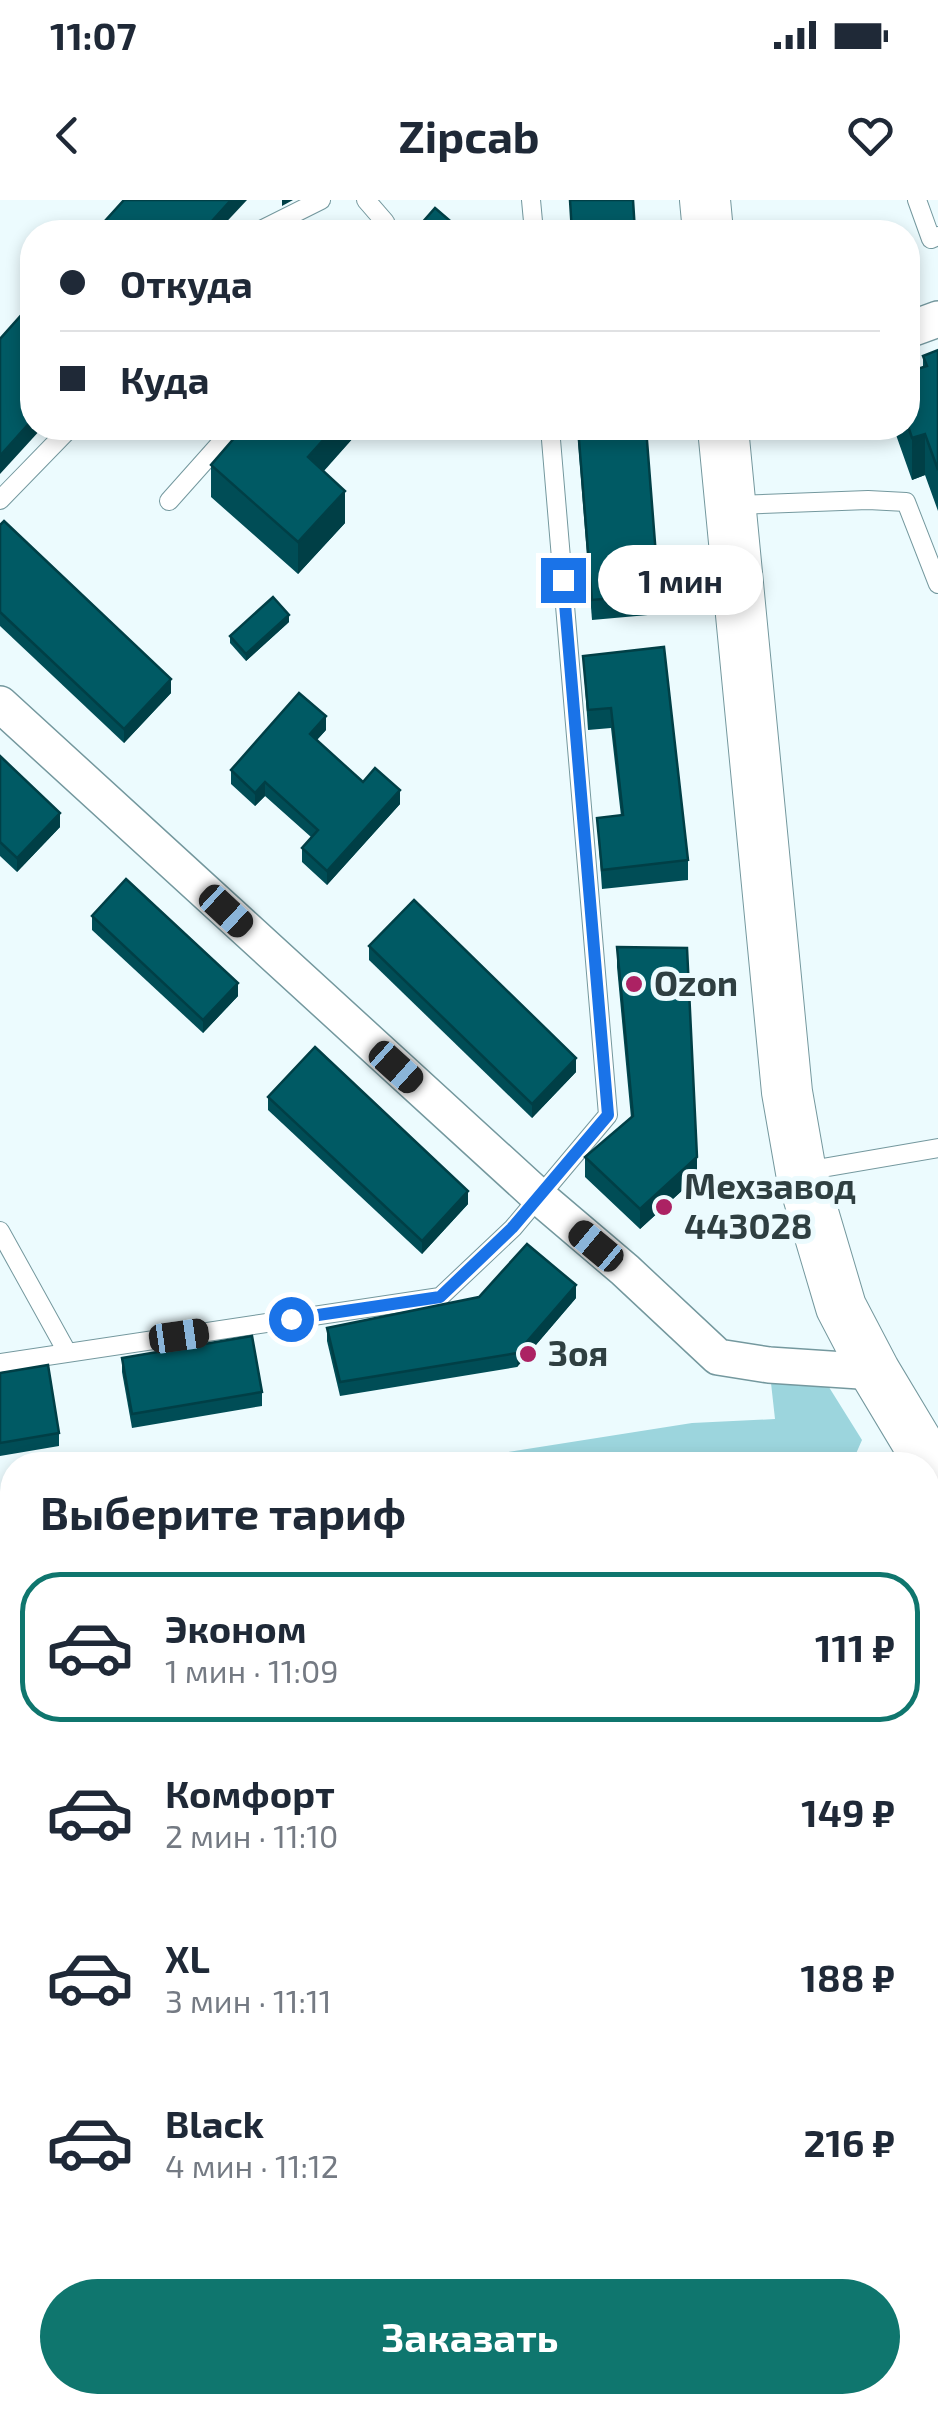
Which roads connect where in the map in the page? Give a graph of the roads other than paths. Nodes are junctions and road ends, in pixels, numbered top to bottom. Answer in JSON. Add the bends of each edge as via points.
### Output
{"nodes":[{"id":1,"x":321,"y":200,"type":"edge"},
{"id":2,"x":366,"y":200,"type":"edge"},
{"id":3,"x":917,"y":200,"type":"edge"},
{"id":4,"x":281,"y":220,"type":"edge"},
{"id":5,"x":382,"y":220,"type":"edge"},
{"id":6,"x":938,"y":236,"type":"edge"},
{"id":7,"x":58,"y":440,"type":"edge"},
{"id":8,"x":223,"y":440,"type":"edge"},
{"id":9,"x":551,"y":440,"type":"edge"},
{"id":10,"x":723,"y":440,"type":"edge"},
{"id":11,"x":0,"y":500,"type":"edge"},
{"id":12,"x":168,"y":501,"type":"dead end"},
{"id":13,"x":730,"y":505,"type":"junction"},
{"id":14,"x":938,"y":584,"type":"edge"},
{"id":15,"x":0,"y":704,"type":"edge"},
{"id":16,"x":938,"y":1148,"type":"edge"},
{"id":17,"x":802,"y":1172,"type":"junction"},
{"id":18,"x":538,"y":1196,"type":"junction"},
{"id":19,"x":0,"y":1230,"type":"edge"},
{"id":20,"x":67,"y":1352,"type":"junction"},
{"id":21,"x":0,"y":1363,"type":"edge"},
{"id":22,"x":875,"y":1372,"type":"junction"},
{"id":23,"x":923,"y":1452,"type":"edge"}],
"edges":[{"from":1,"to":4,"type":"lane"},
{"from":2,"to":5,"type":"lane"},
{"from":3,"to":6,"type":"lane","via":[[931,239]]},
{"from":7,"to":11,"type":"lane"},
{"from":8,"to":12,"type":"lane"},
{"from":9,"to":18,"type":"lane","via":[[608,1115]]},
{"from":10,"to":13,"type":"street"},
{"from":13,"to":14,"type":"lane","via":[[906,502]]},
{"from":13,"to":17,"type":"street","via":[[787,1092]]},
{"from":15,"to":18,"type":"street"},
{"from":16,"to":17,"type":"lane"},
{"from":17,"to":22,"type":"street","via":[[842,1307]]},
{"from":18,"to":20,"type":"lane","via":[[440,1297]]},
{"from":18,"to":22,"type":"street","via":[[718,1358]]},
{"from":19,"to":20,"type":"lane"},
{"from":20,"to":21,"type":"lane"},
{"from":22,"to":23,"type":"street"}]}
